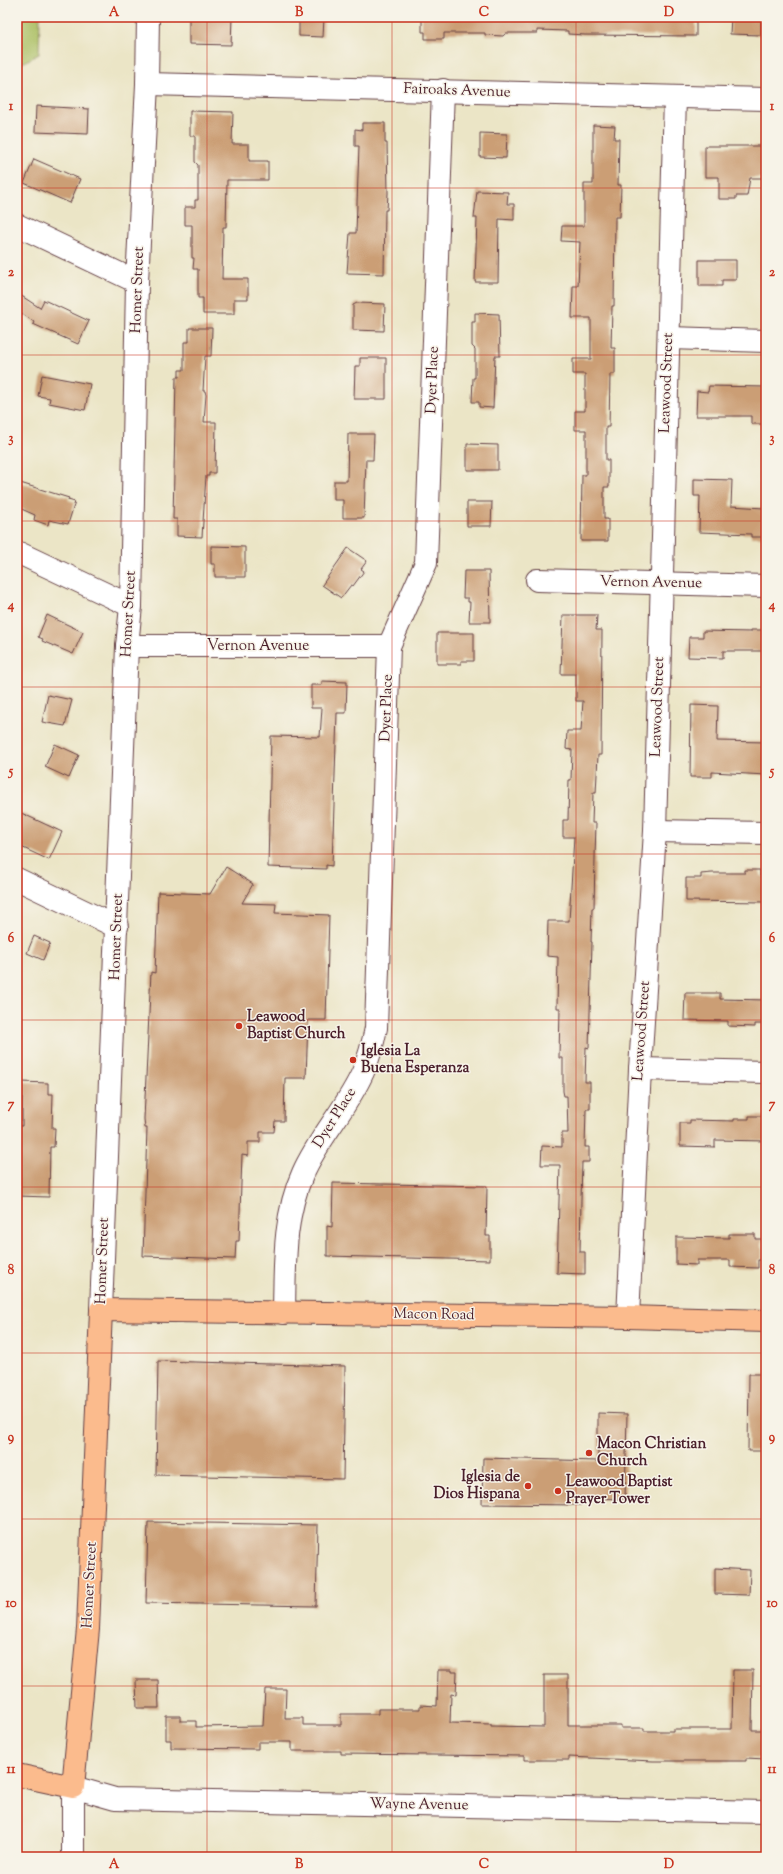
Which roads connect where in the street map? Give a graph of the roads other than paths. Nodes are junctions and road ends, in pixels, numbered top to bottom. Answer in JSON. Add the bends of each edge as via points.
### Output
{"nodes":[{"id":1,"x":148,"y":17,"type":"edge"},
{"id":2,"x":147,"y":84,"type":"junction"},
{"id":3,"x":443,"y":90,"type":"junction"},
{"id":4,"x":675,"y":97,"type":"junction"},
{"id":5,"x":766,"y":99,"type":"edge"},
{"id":6,"x":17,"y":225,"type":"edge"},
{"id":7,"x":137,"y":282,"type":"junction"},
{"id":8,"x":669,"y":338,"type":"junction"},
{"id":9,"x":766,"y":341,"type":"edge"},
{"id":10,"x":17,"y":552,"type":"edge"},
{"id":11,"x":537,"y":580,"type":"dead end"},
{"id":12,"x":662,"y":583,"type":"junction"},
{"id":13,"x":766,"y":586,"type":"edge"},
{"id":14,"x":131,"y":606,"type":"junction"},
{"id":15,"x":127,"y":646,"type":"junction"},
{"id":16,"x":389,"y":646,"type":"junction"},
{"id":17,"x":655,"y":831,"type":"junction"},
{"id":18,"x":766,"y":833,"type":"edge"},
{"id":19,"x":17,"y":879,"type":"edge"},
{"id":20,"x":117,"y":927,"type":"junction"},
{"id":21,"x":640,"y":1069,"type":"junction"},
{"id":22,"x":766,"y":1072,"type":"edge"},
{"id":23,"x":101,"y":1310,"type":"junction"},
{"id":24,"x":284,"y":1313,"type":"junction"},
{"id":25,"x":628,"y":1317,"type":"junction"},
{"id":26,"x":766,"y":1321,"type":"edge"},
{"id":27,"x":17,"y":1775,"type":"edge"},
{"id":28,"x":73,"y":1787,"type":"junction"},
{"id":29,"x":766,"y":1812,"type":"edge"},
{"id":30,"x":73,"y":1857,"type":"edge"}],
"edges":[{"from":1,"to":2,"type":"street","name":"Homer Street"},
{"from":2,"to":3,"type":"street","name":"Fairoaks Avenue"},
{"from":2,"to":7,"type":"street","name":"Homer Street"},
{"from":3,"to":4,"type":"street","name":"Fairoaks Avenue"},
{"from":3,"to":16,"type":"street","name":"Dyer Place","via":[[426,563]]},
{"from":4,"to":5,"type":"street","name":"Fairoaks Avenue"},
{"from":4,"to":8,"type":"street","name":"Leawood Street"},
{"from":6,"to":7,"type":"street"},
{"from":7,"to":14,"type":"street","name":"Homer Street"},
{"from":8,"to":9,"type":"street"},
{"from":8,"to":12,"type":"street","name":"Leawood Street"},
{"from":10,"to":14,"type":"street"},
{"from":11,"to":12,"type":"street","name":"Vernon Avenue"},
{"from":12,"to":13,"type":"street","name":"Vernon Avenue"},
{"from":12,"to":17,"type":"street","name":"Leawood Street"},
{"from":14,"to":15,"type":"street","name":"Homer Street"},
{"from":15,"to":16,"type":"street","name":"Vernon Avenue"},
{"from":15,"to":20,"type":"street","name":"Homer Street"},
{"from":16,"to":24,"type":"street","name":"Dyer Place","via":[[376,1028],[363,1073],[315,1149],[302,1173],[294,1196],[288,1218],[286,1241]]},
{"from":17,"to":18,"type":"street"},
{"from":17,"to":21,"type":"street","name":"Leawood Street"},
{"from":19,"to":20,"type":"street"},
{"from":20,"to":23,"type":"street","name":"Homer Street"},
{"from":21,"to":22,"type":"street"},
{"from":21,"to":25,"type":"street","name":"Leawood Street"},
{"from":23,"to":24,"type":"main road","name":"Macon Road"},
{"from":23,"to":28,"type":"main road","name":"Homer Street","via":[[88,1629]]},
{"from":24,"to":25,"type":"main road","name":"Macon Road"},
{"from":25,"to":26,"type":"main road","name":"Macon Road"},
{"from":27,"to":28,"type":"main road"},
{"from":28,"to":29,"type":"street","name":"Wayne Avenue","via":[[114,1799]]},
{"from":28,"to":30,"type":"street","name":"Homer Street"}]}
